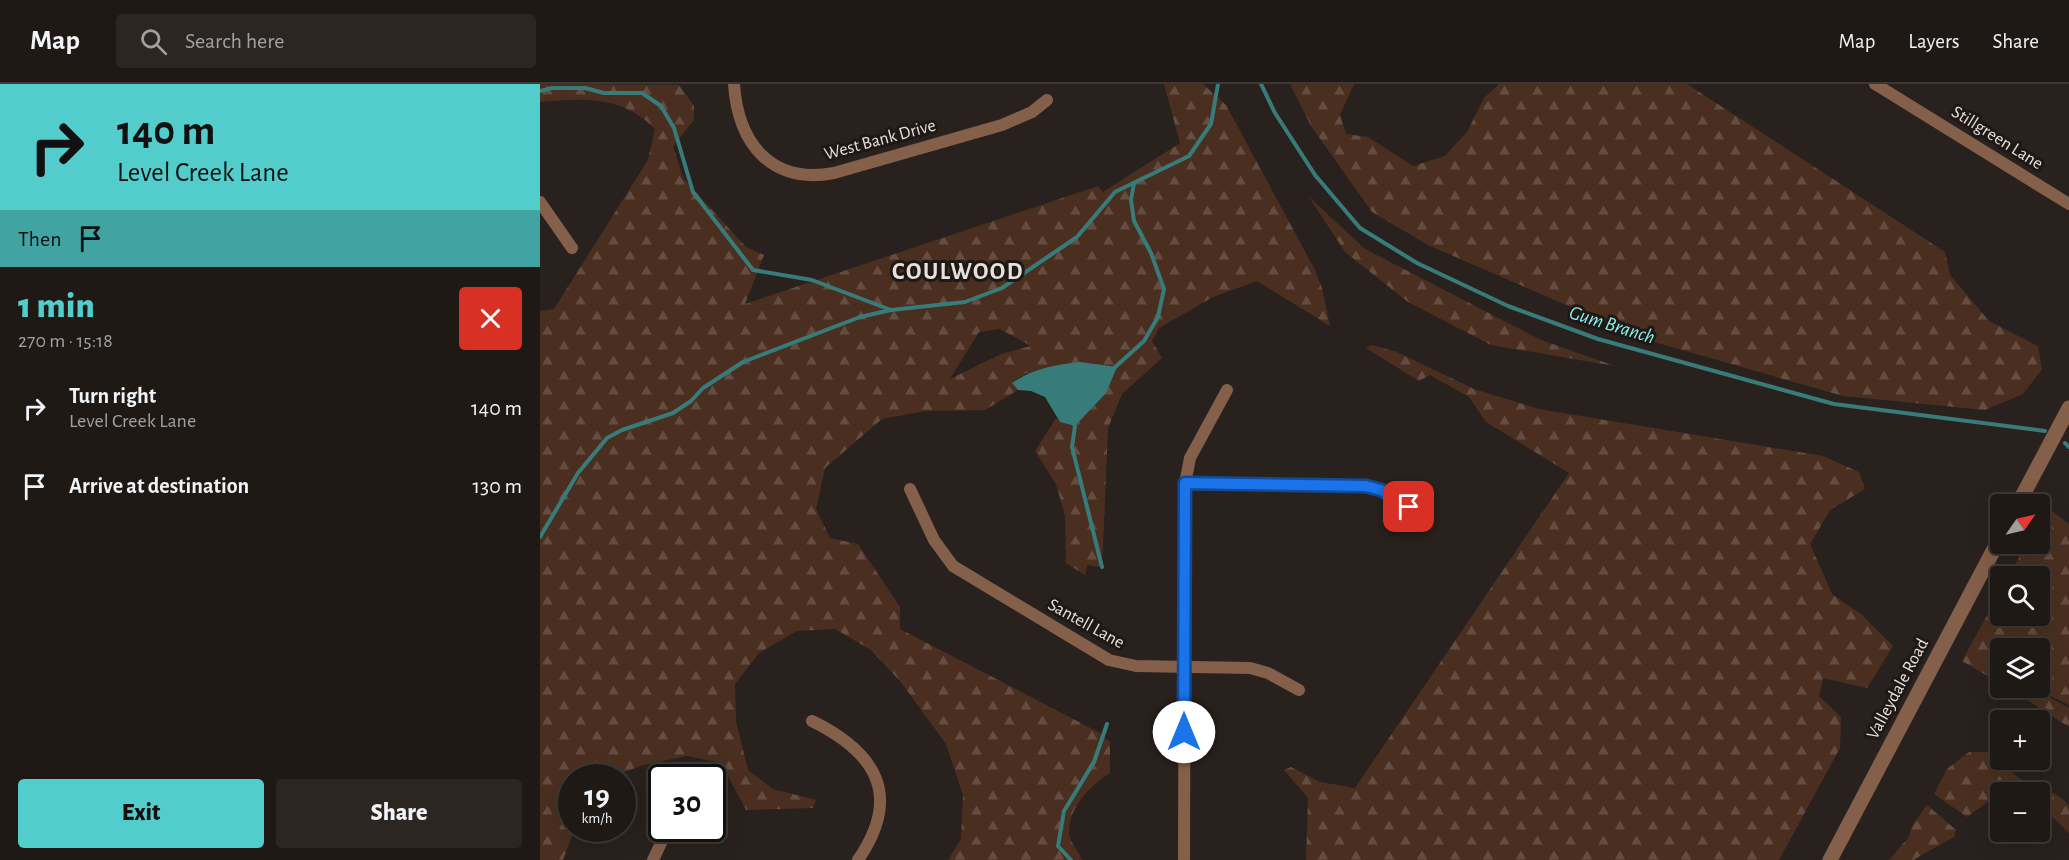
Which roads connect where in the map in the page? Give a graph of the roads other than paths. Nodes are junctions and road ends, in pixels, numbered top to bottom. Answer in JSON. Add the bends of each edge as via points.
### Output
{"nodes":[{"id":1,"x":734,"y":84,"type":"edge"},
{"id":2,"x":1875,"y":84,"type":"edge"},
{"id":3,"x":1047,"y":100,"type":"dead end"},
{"id":4,"x":540,"y":202,"type":"edge"},
{"id":5,"x":2069,"y":204,"type":"edge"},
{"id":6,"x":572,"y":248,"type":"dead end"},
{"id":7,"x":1227,"y":390,"type":"dead end"},
{"id":8,"x":2069,"y":408,"type":"edge"},
{"id":9,"x":1185,"y":483,"type":"junction"},
{"id":10,"x":910,"y":489,"type":"dead end"},
{"id":11,"x":2023,"y":494,"type":"edge"},
{"id":12,"x":1409,"y":507,"type":"dead end"},
{"id":13,"x":1992,"y":554,"type":"edge"},
{"id":14,"x":1184,"y":667,"type":"junction"},
{"id":15,"x":1299,"y":690,"type":"dead end"},
{"id":16,"x":812,"y":721,"type":"dead end"},
{"id":17,"x":661,"y":843,"type":"dead end"},
{"id":18,"x":653,"y":860,"type":"edge"},
{"id":19,"x":858,"y":860,"type":"edge"},
{"id":20,"x":1184,"y":860,"type":"edge"},
{"id":21,"x":1830,"y":860,"type":"edge"}],
"edges":[{"from":1,"to":3,"type":"street","name":"West Bank Drive","via":[[739,118],[753,145],[779,169],[805,177],[834,173],[1002,125]]},
{"from":2,"to":5,"type":"street","name":"Stillgreen Lane"},
{"from":4,"to":6,"type":"street"},
{"from":7,"to":9,"type":"street","via":[[1190,458]]},
{"from":8,"to":11,"type":"street"},
{"from":9,"to":12,"type":"street","via":[[1366,486]]},
{"from":9,"to":14,"type":"street"},
{"from":10,"to":14,"type":"street","name":"Santell Lane","via":[[942,554],[966,575],[1120,664]]},
{"from":13,"to":21,"type":"street","name":"Valleydale Road"},
{"from":14,"to":15,"type":"street","name":"Santell Lane","via":[[1250,668]]},
{"from":14,"to":20,"type":"street"},
{"from":16,"to":19,"type":"street","via":[[855,747],[875,776],[880,793],[878,824]]},
{"from":17,"to":18,"type":"street"}]}
